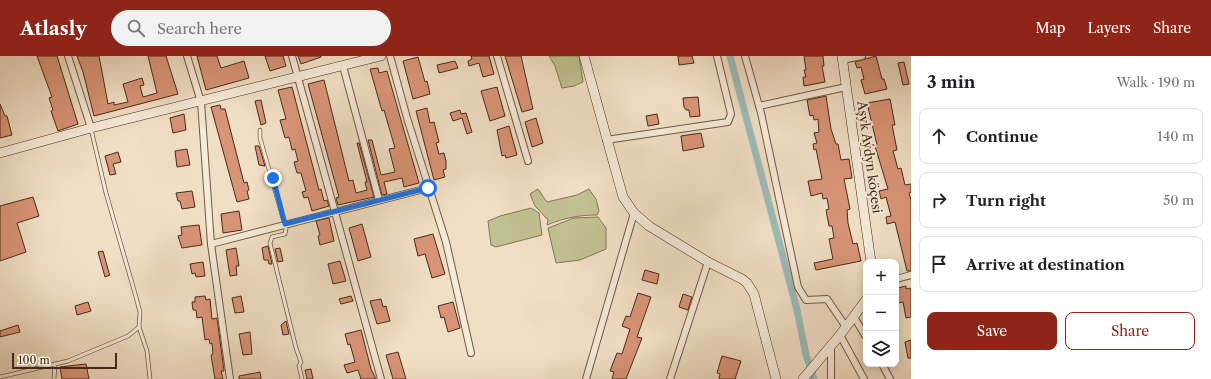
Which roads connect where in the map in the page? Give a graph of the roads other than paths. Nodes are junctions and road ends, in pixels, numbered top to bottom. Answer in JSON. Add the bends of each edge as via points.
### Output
{"nodes":[{"id":1,"x":68,"y":56,"type":"edge"},
{"id":2,"x":187,"y":56,"type":"edge"},
{"id":3,"x":292,"y":56,"type":"edge"},
{"id":4,"x":381,"y":56,"type":"edge"},
{"id":5,"x":390,"y":56,"type":"edge"},
{"id":6,"x":497,"y":56,"type":"edge"},
{"id":7,"x":584,"y":56,"type":"edge"},
{"id":8,"x":717,"y":56,"type":"edge"},
{"id":9,"x":745,"y":56,"type":"edge"},
{"id":10,"x":862,"y":56,"type":"edge"},
{"id":11,"x":842,"y":58,"type":"edge"},
{"id":12,"x":343,"y":66,"type":"junction"},
{"id":13,"x":299,"y":77,"type":"junction"},
{"id":14,"x":846,"y":87,"type":"junction"},
{"id":15,"x":201,"y":102,"type":"junction"},
{"id":16,"x":759,"y":106,"type":"junction"},
{"id":17,"x":91,"y":128,"type":"junction"},
{"id":18,"x":260,"y":130,"type":"dead end"},
{"id":19,"x":606,"y":140,"type":"junction"},
{"id":20,"x":0,"y":153,"type":"edge"},
{"id":21,"x":528,"y":161,"type":"dead end"},
{"id":22,"x":428,"y":188,"type":"junction"},
{"id":23,"x":379,"y":200,"type":"junction"},
{"id":24,"x":334,"y":212,"type":"junction"},
{"id":25,"x":634,"y":213,"type":"junction"},
{"id":26,"x":285,"y":224,"type":"junction"},
{"id":27,"x":211,"y":244,"type":"junction"},
{"id":28,"x":871,"y":259,"type":"edge"},
{"id":29,"x":708,"y":262,"type":"junction"},
{"id":30,"x":911,"y":275,"type":"edge"},
{"id":31,"x":899,"y":278,"type":"edge"},
{"id":32,"x":863,"y":304,"type":"edge"},
{"id":33,"x":854,"y":317,"type":"junction"},
{"id":34,"x":139,"y":327,"type":"junction"},
{"id":35,"x":846,"y":327,"type":"junction"},
{"id":36,"x":863,"y":332,"type":"edge"},
{"id":37,"x":840,"y":335,"type":"junction"},
{"id":38,"x":828,"y":348,"type":"junction"},
{"id":39,"x":471,"y":353,"type":"dead end"},
{"id":40,"x":55,"y":364,"type":"junction"},
{"id":41,"x":884,"y":367,"type":"edge"},
{"id":42,"x":0,"y":377,"type":"edge"},
{"id":43,"x":54,"y":379,"type":"edge"},
{"id":44,"x":150,"y":379,"type":"edge"},
{"id":45,"x":230,"y":379,"type":"edge"},
{"id":46,"x":302,"y":379,"type":"edge"},
{"id":47,"x":381,"y":379,"type":"edge"},
{"id":48,"x":586,"y":379,"type":"edge"},
{"id":49,"x":670,"y":379,"type":"edge"},
{"id":50,"x":776,"y":379,"type":"edge"},
{"id":51,"x":803,"y":379,"type":"edge"},
{"id":52,"x":831,"y":379,"type":"edge"},
{"id":53,"x":864,"y":379,"type":"edge"},
{"id":54,"x":890,"y":379,"type":"edge"}],
"edges":[{"from":1,"to":17,"type":"street"},
{"from":2,"to":15,"type":"street"},
{"from":3,"to":13,"type":"street"},
{"from":4,"to":12,"type":"street"},
{"from":5,"to":22,"type":"street"},
{"from":6,"to":21,"type":"street"},
{"from":7,"to":19,"type":"street"},
{"from":8,"to":19,"type":"street","via":[[731,114],[728,122]]},
{"from":9,"to":16,"type":"street"},
{"from":10,"to":11,"type":"street"},
{"from":11,"to":14,"type":"street","name":"Aşyk Aýdyn köçesi"},
{"from":12,"to":13,"type":"street"},
{"from":12,"to":23,"type":"street"},
{"from":13,"to":15,"type":"street"},
{"from":13,"to":24,"type":"street"},
{"from":14,"to":16,"type":"street"},
{"from":14,"to":28,"type":"street","name":"Aşyk Aýdyn köçesi"},
{"from":15,"to":17,"type":"street"},
{"from":15,"to":27,"type":"street"},
{"from":16,"to":35,"type":"street","via":[[798,287],[806,300],[827,299]]},
{"from":17,"to":20,"type":"street"},
{"from":17,"to":34,"type":"lane","via":[[106,193],[140,312]]},
{"from":18,"to":26,"type":"lane","via":[[260,138]]},
{"from":19,"to":25,"type":"street","via":[[623,197]]},
{"from":22,"to":23,"type":"street"},
{"from":22,"to":39,"type":"street","via":[[446,242]]},
{"from":23,"to":24,"type":"street"},
{"from":24,"to":26,"type":"street"},
{"from":24,"to":47,"type":"street"},
{"from":25,"to":29,"type":"street","via":[[649,226]]},
{"from":25,"to":48,"type":"street"},
{"from":26,"to":27,"type":"street"},
{"from":26,"to":46,"type":"lane","via":[[285,234],[272,237],[270,243],[301,362],[299,366]]},
{"from":27,"to":45,"type":"street"},
{"from":29,"to":49,"type":"street"},
{"from":29,"to":50,"type":"street","via":[[742,278],[754,294]]},
{"from":30,"to":31,"type":"street"},
{"from":32,"to":33,"type":"street"},
{"from":33,"to":35,"type":"street"},
{"from":33,"to":36,"type":"street"},
{"from":34,"to":40,"type":"lane","via":[[128,336]]},
{"from":34,"to":44,"type":"lane","via":[[147,351]]},
{"from":35,"to":37,"type":"street"},
{"from":37,"to":38,"type":"street"},
{"from":37,"to":53,"type":"street"},
{"from":38,"to":51,"type":"street"},
{"from":38,"to":52,"type":"street"},
{"from":40,"to":42,"type":"lane"},
{"from":40,"to":43,"type":"lane"},
{"from":41,"to":54,"type":"street"}]}
